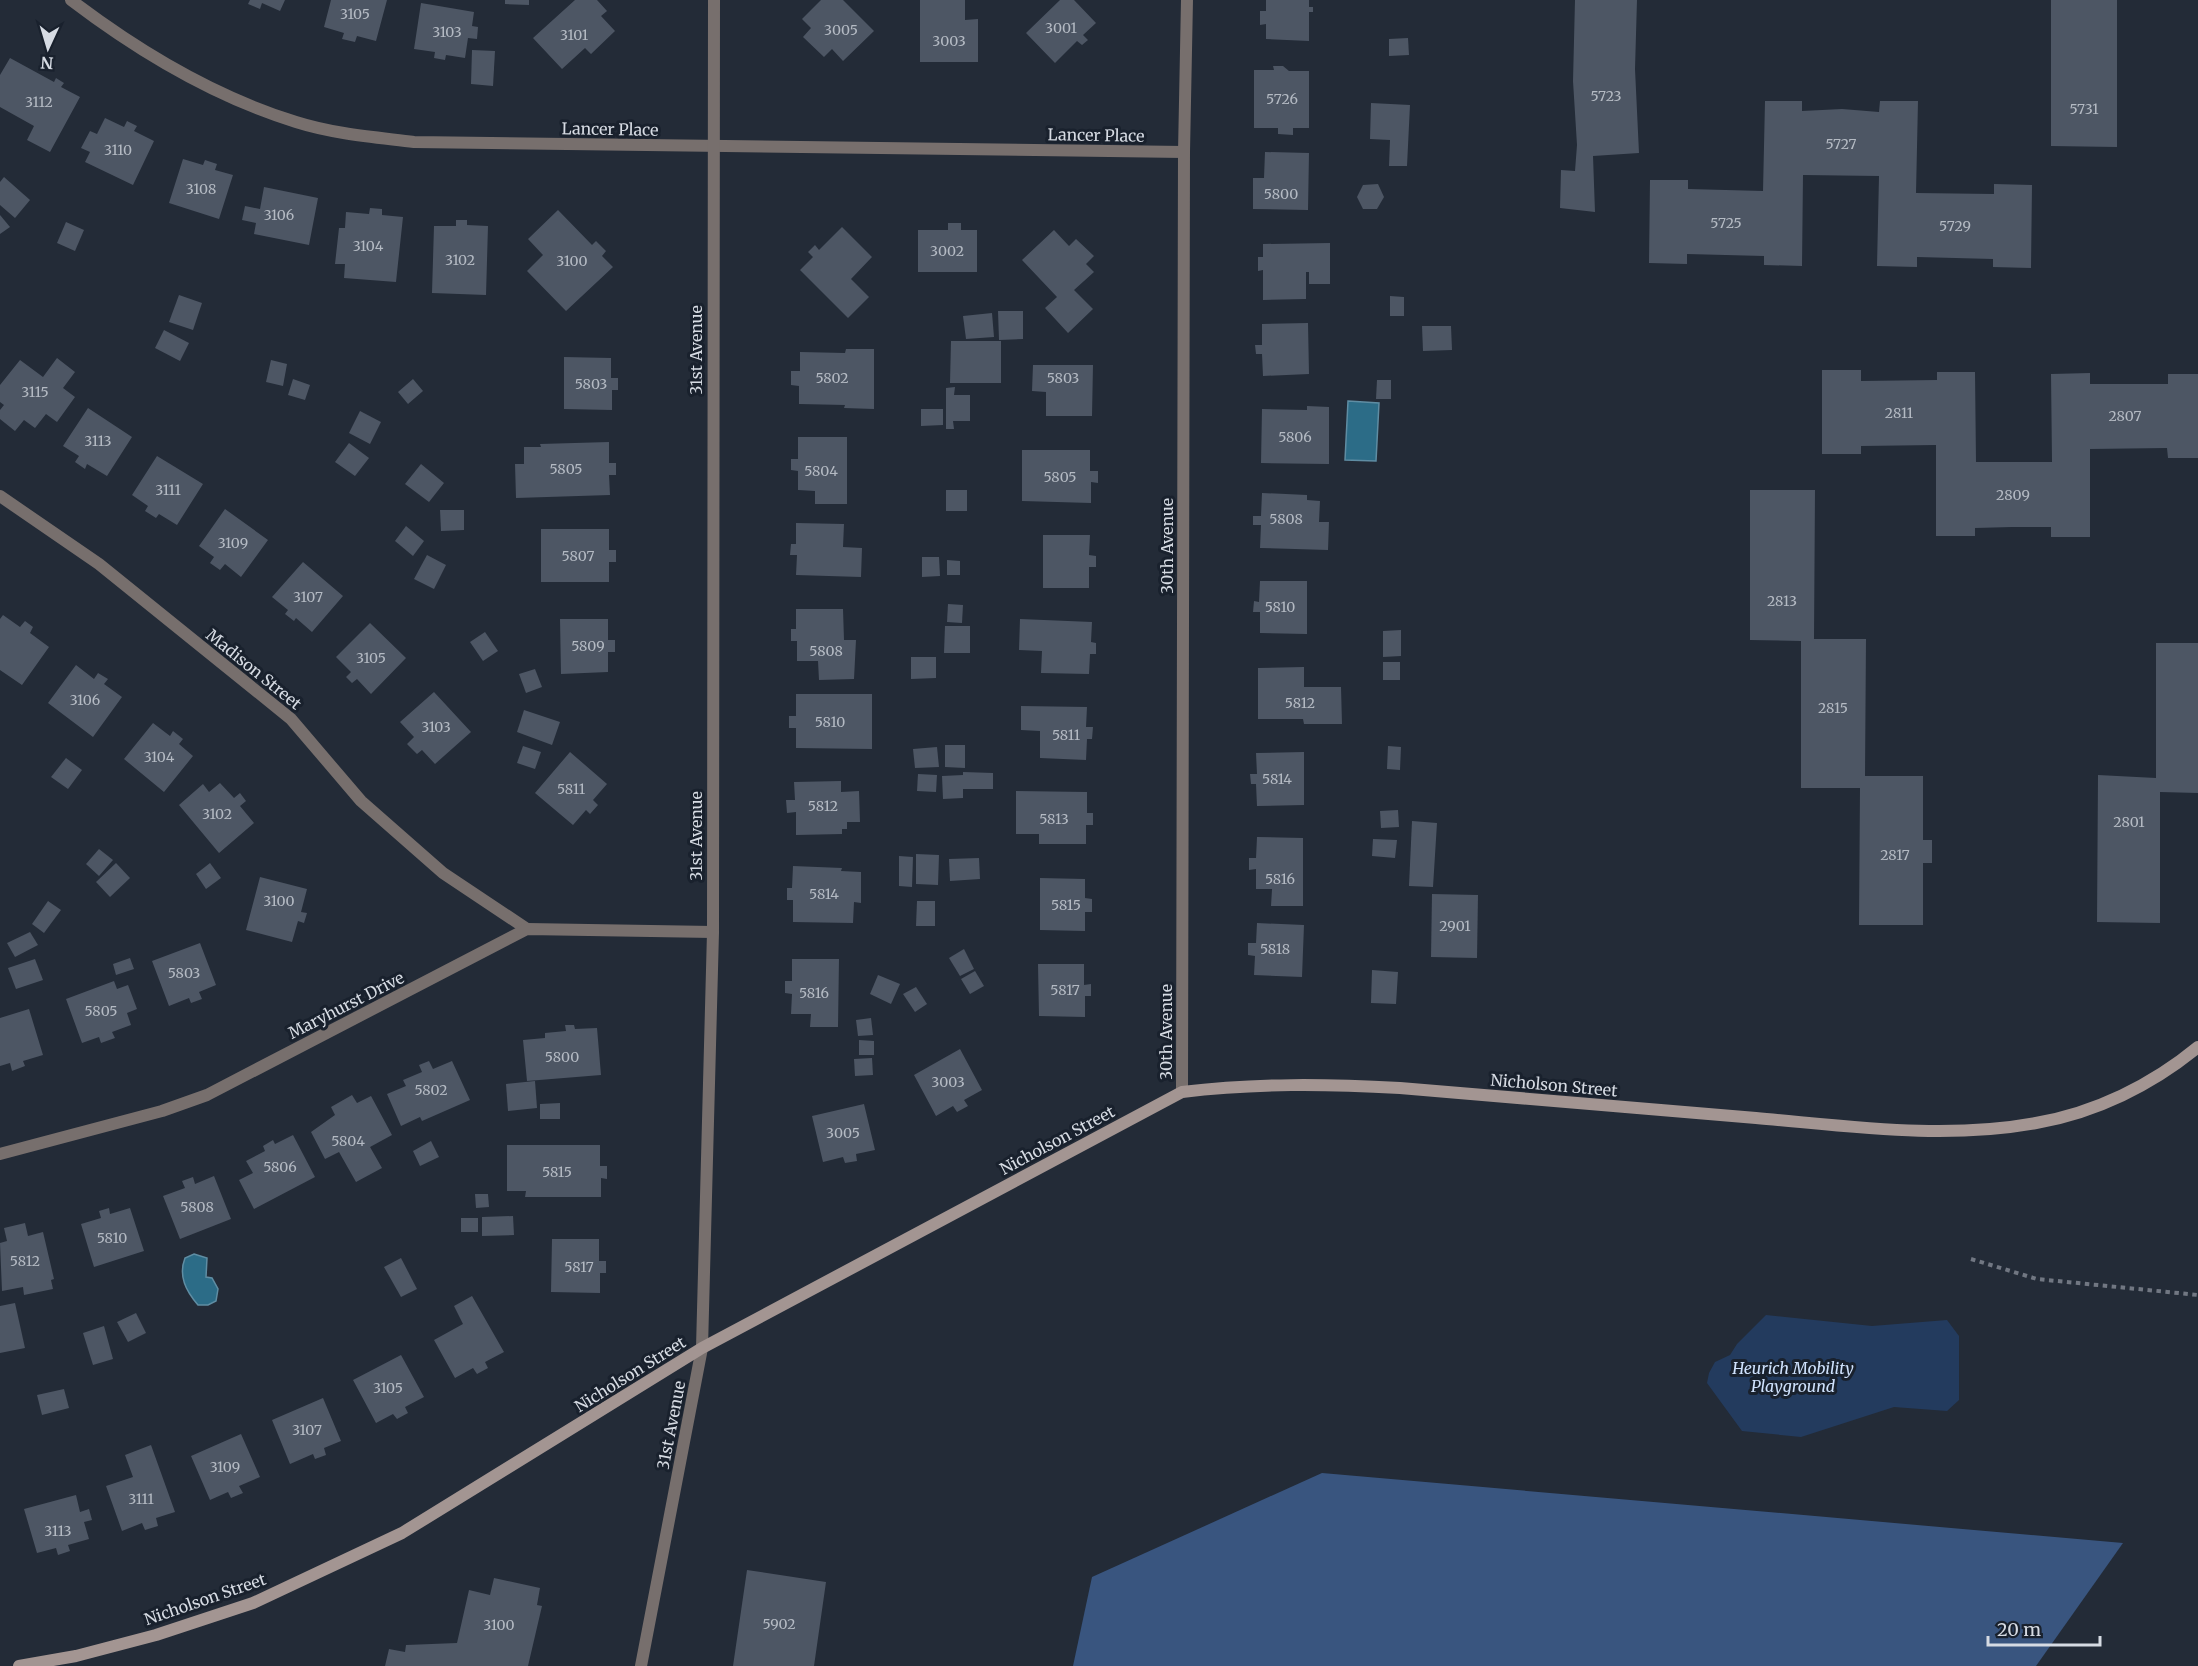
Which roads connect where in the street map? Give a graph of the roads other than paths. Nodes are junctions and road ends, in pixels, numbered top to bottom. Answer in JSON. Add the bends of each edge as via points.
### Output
{"nodes":[{"id":1,"x":71,"y":0,"type":"edge"},
{"id":2,"x":714,"y":0,"type":"edge"},
{"id":3,"x":1187,"y":0,"type":"edge"},
{"id":4,"x":712,"y":147,"type":"junction"},
{"id":5,"x":1184,"y":152,"type":"junction"},
{"id":6,"x":0,"y":496,"type":"edge"},
{"id":7,"x":527,"y":929,"type":"junction"},
{"id":8,"x":712,"y":932,"type":"junction"},
{"id":9,"x":2198,"y":1047,"type":"edge"},
{"id":10,"x":1182,"y":1092,"type":"junction"},
{"id":11,"x":0,"y":1154,"type":"edge"},
{"id":12,"x":702,"y":1348,"type":"junction"},
{"id":13,"x":19,"y":1666,"type":"edge"},
{"id":14,"x":641,"y":1666,"type":"edge"}],
"edges":[{"from":1,"to":4,"type":"street","name":"Lancer Place","via":[[108,28],[191,78],[286,118],[328,130],[414,142]]},
{"from":2,"to":4,"type":"street","name":"31st Avenue"},
{"from":3,"to":5,"type":"street","name":"30th Avenue"},
{"from":4,"to":5,"type":"street","name":"Lancer Place"},
{"from":4,"to":8,"type":"street","name":"31st Avenue"},
{"from":5,"to":10,"type":"street","name":"30th Avenue"},
{"from":6,"to":7,"type":"street","name":"Madison Street","via":[[99,564],[291,719],[361,801],[443,873]]},
{"from":7,"to":8,"type":"street","name":"Maryhurst Drive"},
{"from":7,"to":11,"type":"street","name":"Maryhurst Drive","via":[[207,1095],[162,1111]]},
{"from":8,"to":12,"type":"street","name":"31st Avenue"},
{"from":9,"to":10,"type":"street","name":"Nicholson Street","via":[[2136,1089],[2085,1110],[1992,1130],[1906,1131],[1326,1084],[1245,1085]]},
{"from":10,"to":12,"type":"street","name":"Nicholson Street"},
{"from":12,"to":13,"type":"street","name":"Nicholson Street","via":[[402,1533],[264,1598],[156,1635]]},
{"from":12,"to":14,"type":"street","name":"31st Avenue"}]}
